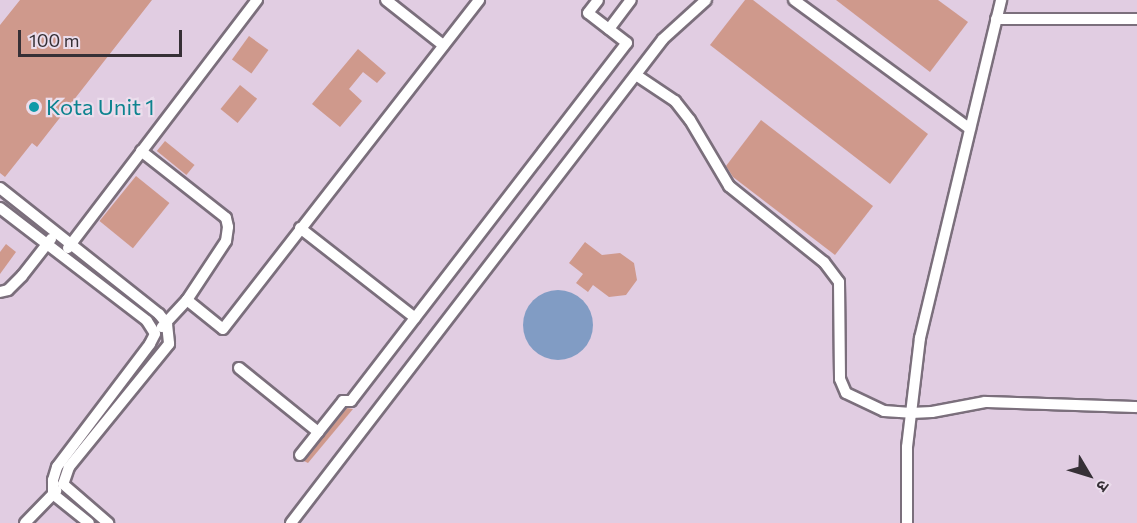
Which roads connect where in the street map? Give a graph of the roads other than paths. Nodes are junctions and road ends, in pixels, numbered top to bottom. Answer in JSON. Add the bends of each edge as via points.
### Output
{"nodes":[{"id":1,"x":256,"y":0,"type":"edge"},
{"id":2,"x":386,"y":0,"type":"edge"},
{"id":3,"x":479,"y":0,"type":"edge"},
{"id":4,"x":598,"y":0,"type":"edge"},
{"id":5,"x":631,"y":0,"type":"edge"},
{"id":6,"x":706,"y":0,"type":"edge"},
{"id":7,"x":794,"y":0,"type":"edge"},
{"id":8,"x":1001,"y":0,"type":"edge"},
{"id":9,"x":996,"y":19,"type":"junction"},
{"id":10,"x":1137,"y":19,"type":"edge"},
{"id":11,"x":609,"y":29,"type":"junction"},
{"id":12,"x":443,"y":45,"type":"junction"},
{"id":13,"x":636,"y":75,"type":"junction"},
{"id":14,"x":970,"y":129,"type":"junction"},
{"id":15,"x":141,"y":151,"type":"junction"},
{"id":16,"x":0,"y":188,"type":"edge"},
{"id":17,"x":0,"y":208,"type":"edge"},
{"id":18,"x":300,"y":228,"type":"junction"},
{"id":19,"x":57,"y":232,"type":"junction"},
{"id":20,"x":71,"y":243,"type":"junction"},
{"id":21,"x":47,"y":245,"type":"junction"},
{"id":22,"x":62,"y":256,"type":"junction"},
{"id":23,"x":0,"y":292,"type":"edge"},
{"id":24,"x":187,"y":300,"type":"junction"},
{"id":25,"x":415,"y":318,"type":"junction"},
{"id":26,"x":167,"y":324,"type":"junction"},
{"id":27,"x":153,"y":332,"type":"junction"},
{"id":28,"x":239,"y":368,"type":"dead end"},
{"id":29,"x":1137,"y":407,"type":"edge"},
{"id":30,"x":911,"y":413,"type":"junction"},
{"id":31,"x":318,"y":432,"type":"junction"},
{"id":32,"x":300,"y":455,"type":"dead end"},
{"id":33,"x":63,"y":484,"type":"junction"},
{"id":34,"x":53,"y":494,"type":"junction"},
{"id":35,"x":26,"y":523,"type":"edge"},
{"id":36,"x":88,"y":523,"type":"edge"},
{"id":37,"x":108,"y":523,"type":"edge"},
{"id":38,"x":291,"y":523,"type":"edge"},
{"id":39,"x":907,"y":523,"type":"edge"}],
"edges":[{"from":1,"to":15,"type":"lane"},
{"from":2,"to":12,"type":"lane"},
{"from":3,"to":12,"type":"lane"},
{"from":4,"to":11,"type":"lane","via":[[588,13]]},
{"from":5,"to":11,"type":"lane"},
{"from":6,"to":13,"type":"lane","via":[[663,39]]},
{"from":7,"to":14,"type":"lane"},
{"from":8,"to":9,"type":"lane"},
{"from":9,"to":10,"type":"lane"},
{"from":9,"to":14,"type":"lane"},
{"from":11,"to":25,"type":"lane","via":[[627,43]]},
{"from":12,"to":18,"type":"lane"},
{"from":13,"to":30,"type":"lane","via":[[675,101],[729,186],[824,262],[839,282],[840,379],[846,393],[884,411]]},
{"from":13,"to":38,"type":"lane"},
{"from":14,"to":30,"type":"lane","via":[[920,338]]},
{"from":15,"to":20,"type":"lane"},
{"from":15,"to":24,"type":"lane","via":[[226,218],[226,241]]},
{"from":16,"to":19,"type":"lane"},
{"from":17,"to":21,"type":"lane"},
{"from":18,"to":24,"type":"lane","via":[[223,329]]},
{"from":18,"to":25,"type":"lane"},
{"from":19,"to":20,"type":"lane"},
{"from":19,"to":21,"type":"lane"},
{"from":20,"to":22,"type":"lane"},
{"from":20,"to":26,"type":"lane"},
{"from":21,"to":22,"type":"lane"},
{"from":21,"to":23,"type":"lane","via":[[22,276],[8,290]]},
{"from":22,"to":27,"type":"lane","via":[[147,321]]},
{"from":24,"to":26,"type":"lane"},
{"from":25,"to":31,"type":"lane","via":[[351,401],[343,401]]},
{"from":26,"to":27,"type":"lane"},
{"from":26,"to":33,"type":"lane","via":[[169,344],[69,467]]},
{"from":27,"to":34,"type":"lane","via":[[150,344],[57,467]]},
{"from":28,"to":31,"type":"lane"},
{"from":29,"to":30,"type":"lane","via":[[985,402]]},
{"from":30,"to":39,"type":"lane"},
{"from":31,"to":32,"type":"lane"},
{"from":33,"to":34,"type":"lane"},
{"from":33,"to":37,"type":"lane"},
{"from":34,"to":35,"type":"lane"},
{"from":34,"to":36,"type":"lane"}]}
